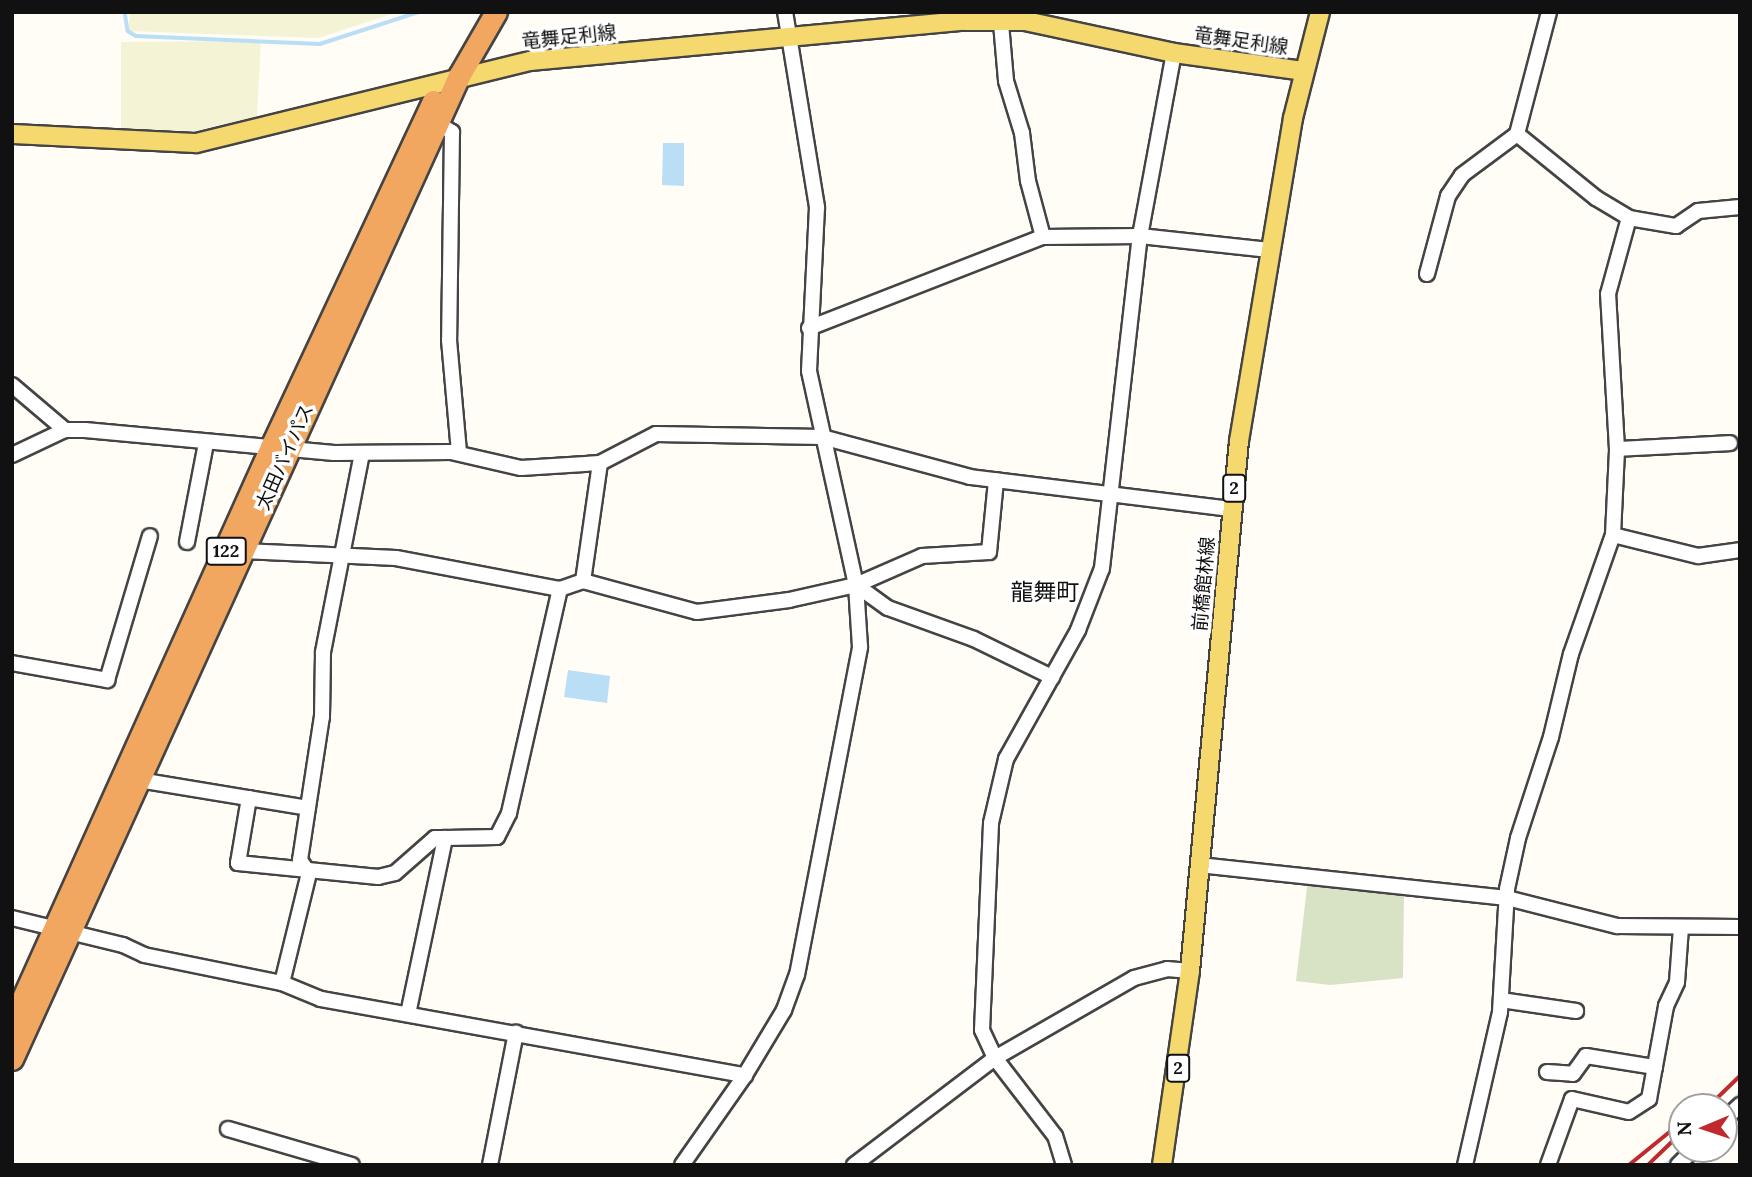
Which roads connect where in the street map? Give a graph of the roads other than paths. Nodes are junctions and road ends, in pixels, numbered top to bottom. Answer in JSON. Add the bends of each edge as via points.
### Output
{"nodes":[{"id":1,"x":480,"y":12,"type":"edge"},
{"id":2,"x":496,"y":12,"type":"edge"},
{"id":3,"x":785,"y":12,"type":"edge"},
{"id":4,"x":1320,"y":12,"type":"edge"},
{"id":5,"x":1549,"y":12,"type":"edge"},
{"id":6,"x":1001,"y":16,"type":"edge"},
{"id":7,"x":787,"y":36,"type":"junction"},
{"id":8,"x":1174,"y":53,"type":"junction"},
{"id":9,"x":1303,"y":71,"type":"junction"},
{"id":10,"x":451,"y":79,"type":"junction"},
{"id":11,"x":438,"y":122,"type":"junction"},
{"id":12,"x":12,"y":134,"type":"edge"},
{"id":13,"x":1517,"y":134,"type":"junction"},
{"id":14,"x":1740,"y":207,"type":"edge"},
{"id":15,"x":1629,"y":218,"type":"junction"},
{"id":16,"x":1140,"y":236,"type":"junction"},
{"id":17,"x":1043,"y":237,"type":"junction"},
{"id":18,"x":1269,"y":250,"type":"junction"},
{"id":19,"x":1427,"y":275,"type":"dead end"},
{"id":20,"x":809,"y":328,"type":"junction"},
{"id":21,"x":12,"y":385,"type":"edge"},
{"id":22,"x":65,"y":429,"type":"junction"},
{"id":23,"x":822,"y":437,"type":"junction"},
{"id":24,"x":206,"y":443,"type":"junction"},
{"id":25,"x":1730,"y":443,"type":"dead end"},
{"id":26,"x":280,"y":447,"type":"junction"},
{"id":27,"x":1617,"y":449,"type":"junction"},
{"id":28,"x":459,"y":453,"type":"junction"},
{"id":29,"x":362,"y":454,"type":"junction"},
{"id":30,"x":12,"y":455,"type":"edge"},
{"id":31,"x":600,"y":463,"type":"junction"},
{"id":32,"x":996,"y":480,"type":"junction"},
{"id":33,"x":1110,"y":493,"type":"junction"},
{"id":34,"x":1232,"y":509,"type":"junction"},
{"id":35,"x":1613,"y":535,"type":"junction"},
{"id":36,"x":149,"y":536,"type":"dead end"},
{"id":37,"x":187,"y":542,"type":"dead end"},
{"id":38,"x":1740,"y":550,"type":"edge"},
{"id":39,"x":243,"y":551,"type":"junction"},
{"id":40,"x":342,"y":558,"type":"junction"},
{"id":41,"x":583,"y":581,"type":"junction"},
{"id":42,"x":856,"y":585,"type":"junction"},
{"id":43,"x":560,"y":589,"type":"junction"},
{"id":44,"x":12,"y":663,"type":"edge"},
{"id":45,"x":1052,"y":677,"type":"junction"},
{"id":46,"x":139,"y":780,"type":"junction"},
{"id":47,"x":248,"y":798,"type":"junction"},
{"id":48,"x":308,"y":808,"type":"junction"},
{"id":49,"x":445,"y":838,"type":"junction"},
{"id":50,"x":1199,"y":865,"type":"junction"},
{"id":51,"x":309,"y":873,"type":"junction"},
{"id":52,"x":1507,"y":898,"type":"junction"},
{"id":53,"x":12,"y":918,"type":"edge"},
{"id":54,"x":1681,"y":927,"type":"junction"},
{"id":55,"x":1740,"y":927,"type":"edge"},
{"id":56,"x":62,"y":931,"type":"junction"},
{"id":57,"x":1190,"y":971,"type":"junction"},
{"id":58,"x":282,"y":983,"type":"junction"},
{"id":59,"x":1500,"y":1000,"type":"junction"},
{"id":60,"x":1576,"y":1011,"type":"dead end"},
{"id":61,"x":408,"y":1014,"type":"junction"},
{"id":62,"x":12,"y":1022,"type":"edge"},
{"id":63,"x":516,"y":1033,"type":"junction"},
{"id":64,"x":995,"y":1058,"type":"junction"},
{"id":65,"x":12,"y":1059,"type":"edge"},
{"id":66,"x":1655,"y":1068,"type":"junction"},
{"id":67,"x":1547,"y":1072,"type":"dead end"},
{"id":68,"x":745,"y":1075,"type":"junction"},
{"id":69,"x":228,"y":1129,"type":"dead end"},
{"id":70,"x":352,"y":1165,"type":"edge"},
{"id":71,"x":490,"y":1165,"type":"edge"},
{"id":72,"x":682,"y":1165,"type":"edge"},
{"id":73,"x":854,"y":1165,"type":"edge"},
{"id":74,"x":1065,"y":1165,"type":"edge"},
{"id":75,"x":1162,"y":1165,"type":"edge"},
{"id":76,"x":1465,"y":1165,"type":"edge"},
{"id":77,"x":1548,"y":1165,"type":"edge"}],
"edges":[{"from":1,"to":10,"type":"highway","name":"太田バイパス","number":"122"},
{"from":2,"to":10,"type":"highway","name":"太田バイパス","number":"122"},
{"from":3,"to":7,"type":"street"},
{"from":4,"to":9,"type":"main road","name":"前橋館林線","number":"2"},
{"from":5,"to":13,"type":"street"},
{"from":6,"to":7,"type":"main road","name":"竜舞足利線"},
{"from":6,"to":8,"type":"main road","name":"竜舞足利線"},
{"from":6,"to":17,"type":"street","via":[[1006,81],[1022,133],[1028,181]]},
{"from":7,"to":10,"type":"main road","name":"竜舞足利線","via":[[530,61]]},
{"from":7,"to":20,"type":"street","via":[[804,111],[817,207]]},
{"from":8,"to":9,"type":"main road","name":"竜舞足利線"},
{"from":8,"to":16,"type":"street"},
{"from":9,"to":18,"type":"main road","name":"前橋館林線","number":"2"},
{"from":10,"to":11,"type":"highway","name":"太田バイパス","number":"122"},
{"from":10,"to":12,"type":"main road","name":"竜舞足利線","via":[[196,143]]},
{"from":10,"to":26,"type":"highway","name":"太田バイパス","number":"122"},
{"from":11,"to":26,"type":"highway","name":"太田バイパス","number":"122"},
{"from":11,"to":28,"type":"street","via":[[452,132],[449,340]]},
{"from":13,"to":15,"type":"street","via":[[1595,198]]},
{"from":13,"to":19,"type":"street","via":[[1462,175],[1448,196]]},
{"from":14,"to":15,"type":"street","via":[[1698,211],[1676,226]]},
{"from":15,"to":27,"type":"street","via":[[1608,294]]},
{"from":16,"to":17,"type":"street"},
{"from":16,"to":18,"type":"street"},
{"from":16,"to":33,"type":"street"},
{"from":17,"to":20,"type":"street"},
{"from":18,"to":34,"type":"main road","name":"前橋館林線","number":"2"},
{"from":20,"to":23,"type":"street","via":[[808,371]]},
{"from":21,"to":22,"type":"street"},
{"from":22,"to":24,"type":"street"},
{"from":22,"to":30,"type":"street"},
{"from":23,"to":31,"type":"street","via":[[656,434]]},
{"from":23,"to":32,"type":"street"},
{"from":23,"to":42,"type":"street"},
{"from":24,"to":26,"type":"street"},
{"from":24,"to":37,"type":"street"},
{"from":25,"to":27,"type":"street"},
{"from":26,"to":29,"type":"street"},
{"from":26,"to":39,"type":"highway","name":"太田バイパス","number":"122"},
{"from":26,"to":56,"type":"highway","name":"太田バイパス","number":"122"},
{"from":27,"to":35,"type":"street"},
{"from":28,"to":29,"type":"street"},
{"from":28,"to":31,"type":"street","via":[[521,468]]},
{"from":29,"to":40,"type":"street"},
{"from":31,"to":41,"type":"street"},
{"from":32,"to":33,"type":"street"},
{"from":32,"to":42,"type":"street","via":[[989,552],[922,556]]},
{"from":33,"to":34,"type":"street"},
{"from":33,"to":45,"type":"street","via":[[1094,594]]},
{"from":34,"to":50,"type":"main road","name":"前橋館林線","number":"2"},
{"from":35,"to":38,"type":"street","via":[[1698,556]]},
{"from":35,"to":52,"type":"street","via":[[1571,654],[1551,737],[1518,838]]},
{"from":36,"to":44,"type":"street","via":[[107,680]]},
{"from":39,"to":40,"type":"street"},
{"from":39,"to":46,"type":"highway","name":"太田バイパス","number":"122"},
{"from":40,"to":43,"type":"street","via":[[396,558]]},
{"from":40,"to":48,"type":"street","via":[[323,652],[323,717]]},
{"from":41,"to":42,"type":"street","via":[[697,612]]},
{"from":41,"to":43,"type":"street"},
{"from":42,"to":45,"type":"street","via":[[888,608],[974,639]]},
{"from":42,"to":68,"type":"street","via":[[859,658],[797,975],[784,1010]]},
{"from":43,"to":49,"type":"street","via":[[509,813],[491,840]]},
{"from":45,"to":64,"type":"street","via":[[1006,759],[993,799],[981,1012],[986,1042]]},
{"from":46,"to":47,"type":"street"},
{"from":46,"to":56,"type":"highway","name":"太田バイパス","number":"122"},
{"from":47,"to":48,"type":"street"},
{"from":47,"to":51,"type":"street","via":[[237,863]]},
{"from":48,"to":51,"type":"street","via":[[300,860]]},
{"from":49,"to":51,"type":"street","via":[[435,838],[395,873],[378,877]]},
{"from":49,"to":61,"type":"street"},
{"from":50,"to":52,"type":"street"},
{"from":50,"to":57,"type":"main road","name":"前橋館林線","number":"2"},
{"from":51,"to":58,"type":"street"},
{"from":52,"to":54,"type":"street","via":[[1617,926]]},
{"from":52,"to":59,"type":"street"},
{"from":53,"to":56,"type":"street"},
{"from":54,"to":55,"type":"street"},
{"from":54,"to":66,"type":"street","via":[[1677,982],[1666,1006]]},
{"from":56,"to":58,"type":"street","via":[[144,955]]},
{"from":56,"to":62,"type":"highway","name":"太田バイパス","number":"122"},
{"from":56,"to":65,"type":"highway","name":"太田バイパス","number":"122"},
{"from":57,"to":64,"type":"street","via":[[1167,969],[1134,978]]},
{"from":57,"to":75,"type":"main road","name":"前橋館林線","number":"2"},
{"from":58,"to":61,"type":"street","via":[[321,999]]},
{"from":59,"to":60,"type":"street"},
{"from":59,"to":76,"type":"street"},
{"from":61,"to":63,"type":"street"},
{"from":63,"to":68,"type":"street"},
{"from":63,"to":71,"type":"street"},
{"from":64,"to":73,"type":"street"},
{"from":64,"to":74,"type":"street","via":[[1048,1125]]},
{"from":66,"to":67,"type":"street","via":[[1586,1056],[1573,1074]]},
{"from":66,"to":77,"type":"street","via":[[1649,1100],[1629,1112],[1572,1099]]},
{"from":68,"to":72,"type":"street"},
{"from":69,"to":70,"type":"street"}]}
